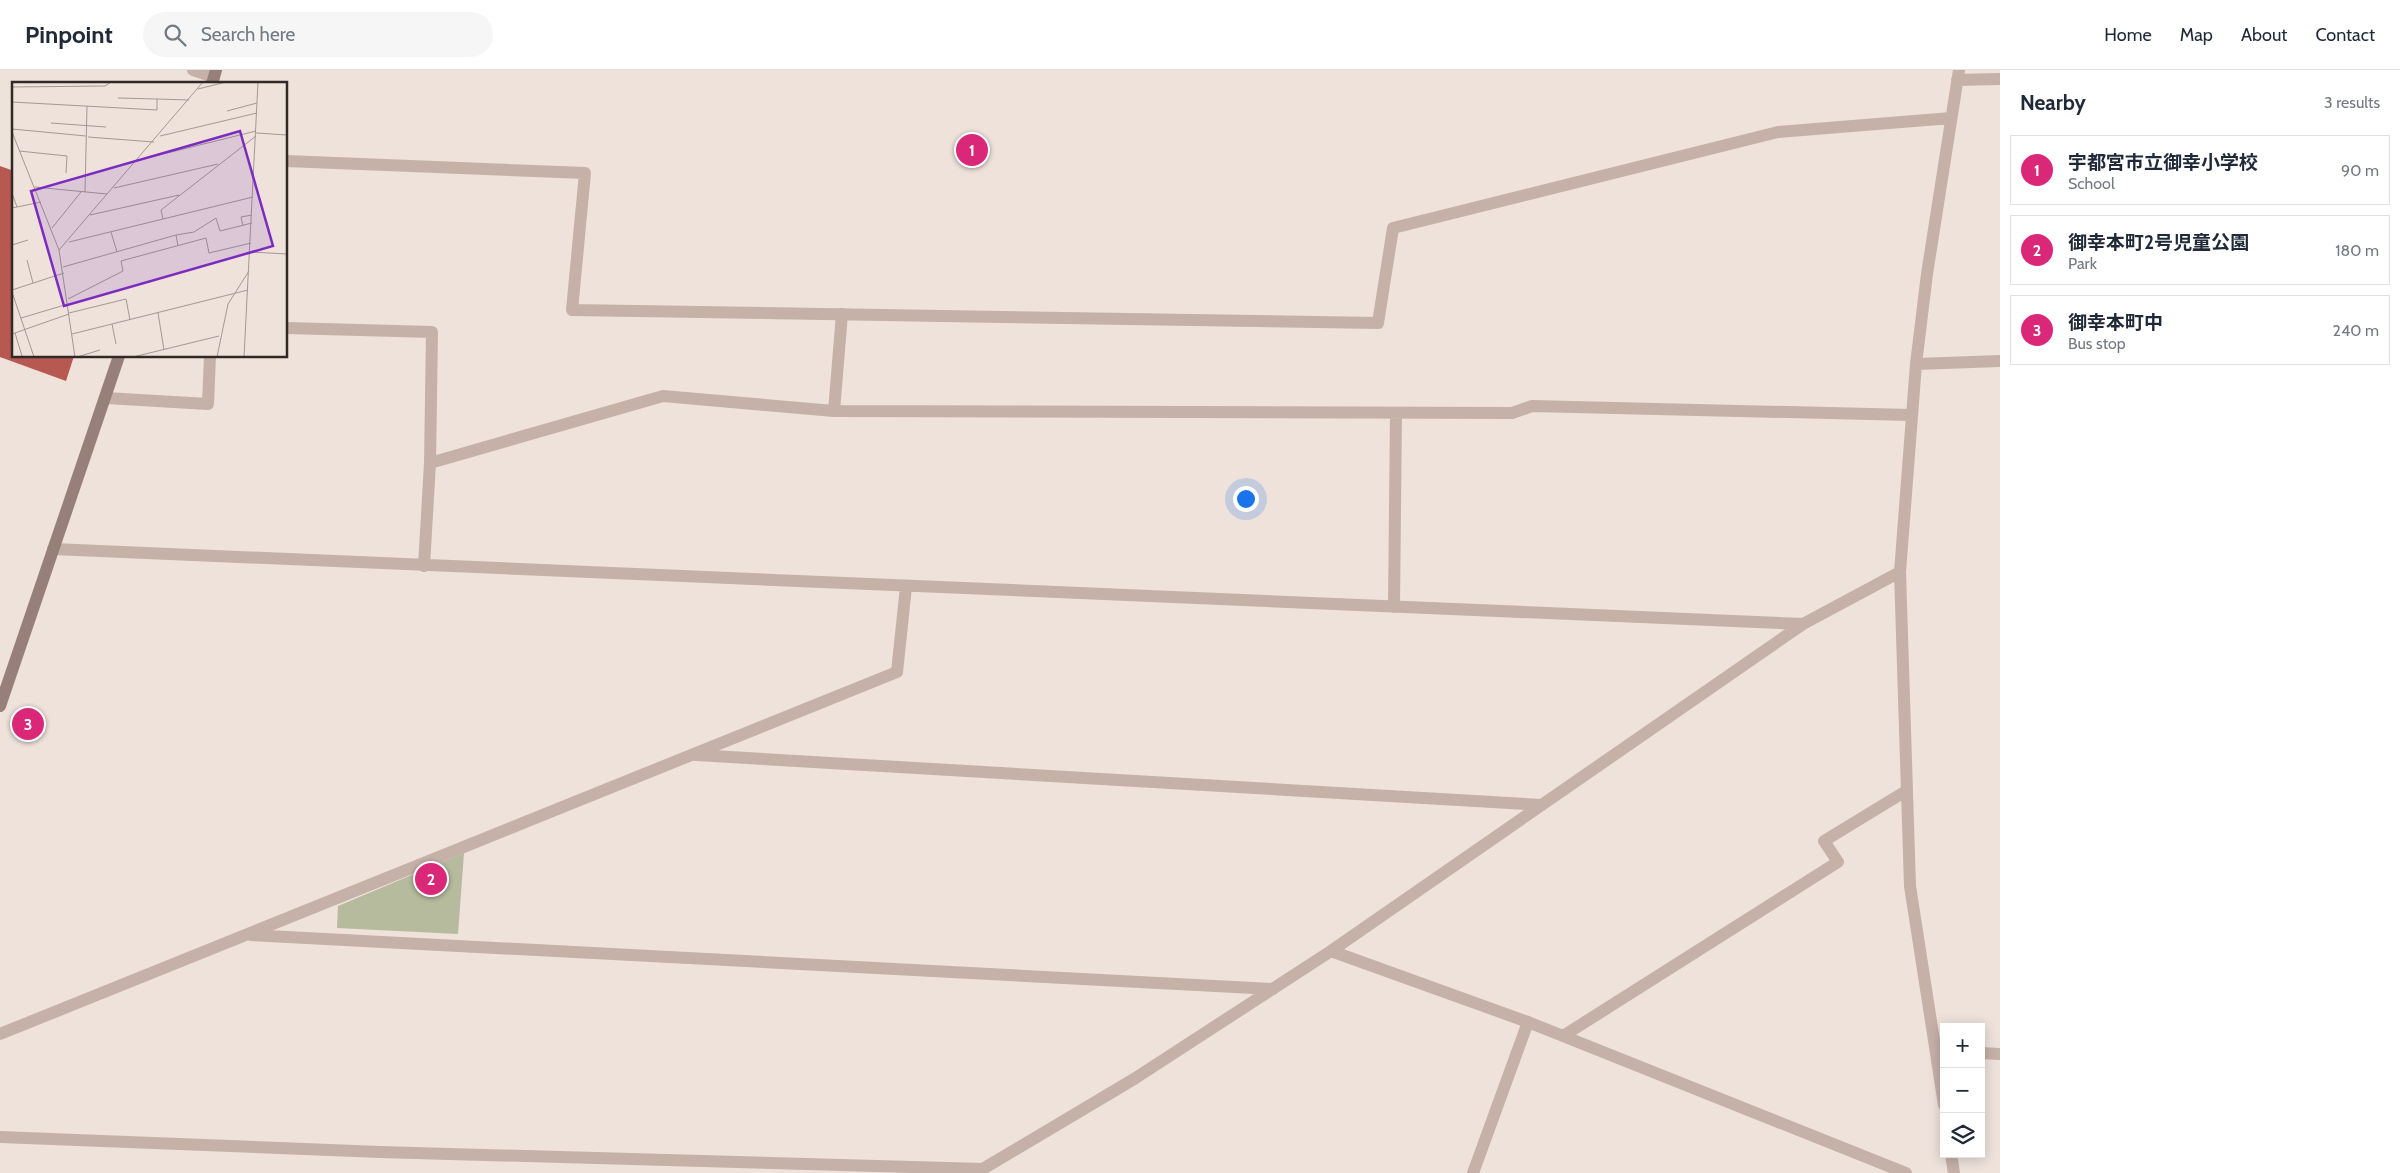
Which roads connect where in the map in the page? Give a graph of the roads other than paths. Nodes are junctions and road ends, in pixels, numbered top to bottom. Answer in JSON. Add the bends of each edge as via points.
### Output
{"nodes":[{"id":1,"x":193,"y":70,"type":"edge"},
{"id":2,"x":1958,"y":75,"type":"edge"},
{"id":3,"x":214,"y":77,"type":"edge"},
{"id":4,"x":2000,"y":79,"type":"edge"},
{"id":5,"x":1951,"y":118,"type":"junction"},
{"id":6,"x":288,"y":161,"type":"edge"},
{"id":7,"x":842,"y":314,"type":"junction"},
{"id":8,"x":288,"y":328,"type":"edge"},
{"id":9,"x":118,"y":358,"type":"edge"},
{"id":10,"x":210,"y":358,"type":"edge"},
{"id":11,"x":2000,"y":361,"type":"edge"},
{"id":12,"x":1916,"y":364,"type":"junction"},
{"id":13,"x":106,"y":398,"type":"junction"},
{"id":14,"x":834,"y":411,"type":"junction"},
{"id":15,"x":1396,"y":413,"type":"junction"},
{"id":16,"x":1911,"y":415,"type":"junction"},
{"id":17,"x":430,"y":463,"type":"junction"},
{"id":18,"x":53,"y":549,"type":"junction"},
{"id":19,"x":424,"y":566,"type":"junction"},
{"id":20,"x":1900,"y":572,"type":"junction"},
{"id":21,"x":906,"y":587,"type":"junction"},
{"id":22,"x":1394,"y":607,"type":"junction"},
{"id":23,"x":1803,"y":624,"type":"junction"},
{"id":24,"x":0,"y":706,"type":"edge"},
{"id":25,"x":694,"y":754,"type":"junction"},
{"id":26,"x":1906,"y":791,"type":"junction"},
{"id":27,"x":1542,"y":805,"type":"junction"},
{"id":28,"x":248,"y":935,"type":"junction"},
{"id":29,"x":1331,"y":951,"type":"junction"},
{"id":30,"x":1273,"y":989,"type":"junction"},
{"id":31,"x":1528,"y":1022,"type":"junction"},
{"id":32,"x":0,"y":1034,"type":"edge"},
{"id":33,"x":1563,"y":1036,"type":"junction"},
{"id":34,"x":1939,"y":1050,"type":"edge"},
{"id":35,"x":1985,"y":1053,"type":"edge"},
{"id":36,"x":2000,"y":1054,"type":"edge"},
{"id":37,"x":1941,"y":1068,"type":"edge"},
{"id":38,"x":0,"y":1136,"type":"edge"},
{"id":39,"x":1952,"y":1158,"type":"edge"},
{"id":40,"x":979,"y":1171,"type":"edge"},
{"id":41,"x":1473,"y":1173,"type":"edge"},
{"id":42,"x":1906,"y":1173,"type":"edge"},
{"id":43,"x":1954,"y":1173,"type":"edge"}],
"edges":[{"from":1,"to":3,"type":"street"},
{"from":2,"to":4,"type":"street"},
{"from":2,"to":5,"type":"street"},
{"from":5,"to":7,"type":"street","via":[[1778,132],[1393,228],[1378,323]]},
{"from":5,"to":12,"type":"street"},
{"from":6,"to":7,"type":"street","via":[[584,173],[572,310]]},
{"from":7,"to":14,"type":"street"},
{"from":8,"to":17,"type":"street","via":[[432,332]]},
{"from":9,"to":13,"type":"street"},
{"from":10,"to":13,"type":"street","via":[[208,404]]},
{"from":11,"to":12,"type":"street"},
{"from":12,"to":16,"type":"street"},
{"from":13,"to":18,"type":"street"},
{"from":14,"to":15,"type":"street"},
{"from":14,"to":17,"type":"street","via":[[663,396]]},
{"from":15,"to":16,"type":"street","via":[[1512,413],[1532,406]]},
{"from":15,"to":22,"type":"street"},
{"from":16,"to":20,"type":"street"},
{"from":17,"to":19,"type":"street"},
{"from":18,"to":19,"type":"street"},
{"from":18,"to":24,"type":"street"},
{"from":19,"to":21,"type":"street"},
{"from":20,"to":23,"type":"street"},
{"from":20,"to":26,"type":"street"},
{"from":21,"to":22,"type":"street"},
{"from":21,"to":25,"type":"street","via":[[897,672]]},
{"from":22,"to":23,"type":"street"},
{"from":23,"to":27,"type":"street"},
{"from":25,"to":27,"type":"street"},
{"from":25,"to":28,"type":"street"},
{"from":26,"to":33,"type":"street","via":[[1824,841],[1838,862]]},
{"from":26,"to":34,"type":"street","via":[[1910,886]]},
{"from":27,"to":29,"type":"street"},
{"from":28,"to":30,"type":"street"},
{"from":28,"to":32,"type":"street"},
{"from":29,"to":30,"type":"street"},
{"from":29,"to":31,"type":"street"},
{"from":30,"to":40,"type":"street","via":[[1134,1079]]},
{"from":31,"to":33,"type":"street"},
{"from":31,"to":41,"type":"street"},
{"from":33,"to":42,"type":"street"},
{"from":34,"to":37,"type":"street"},
{"from":35,"to":36,"type":"street"},
{"from":38,"to":40,"type":"street"},
{"from":39,"to":43,"type":"street"}]}
